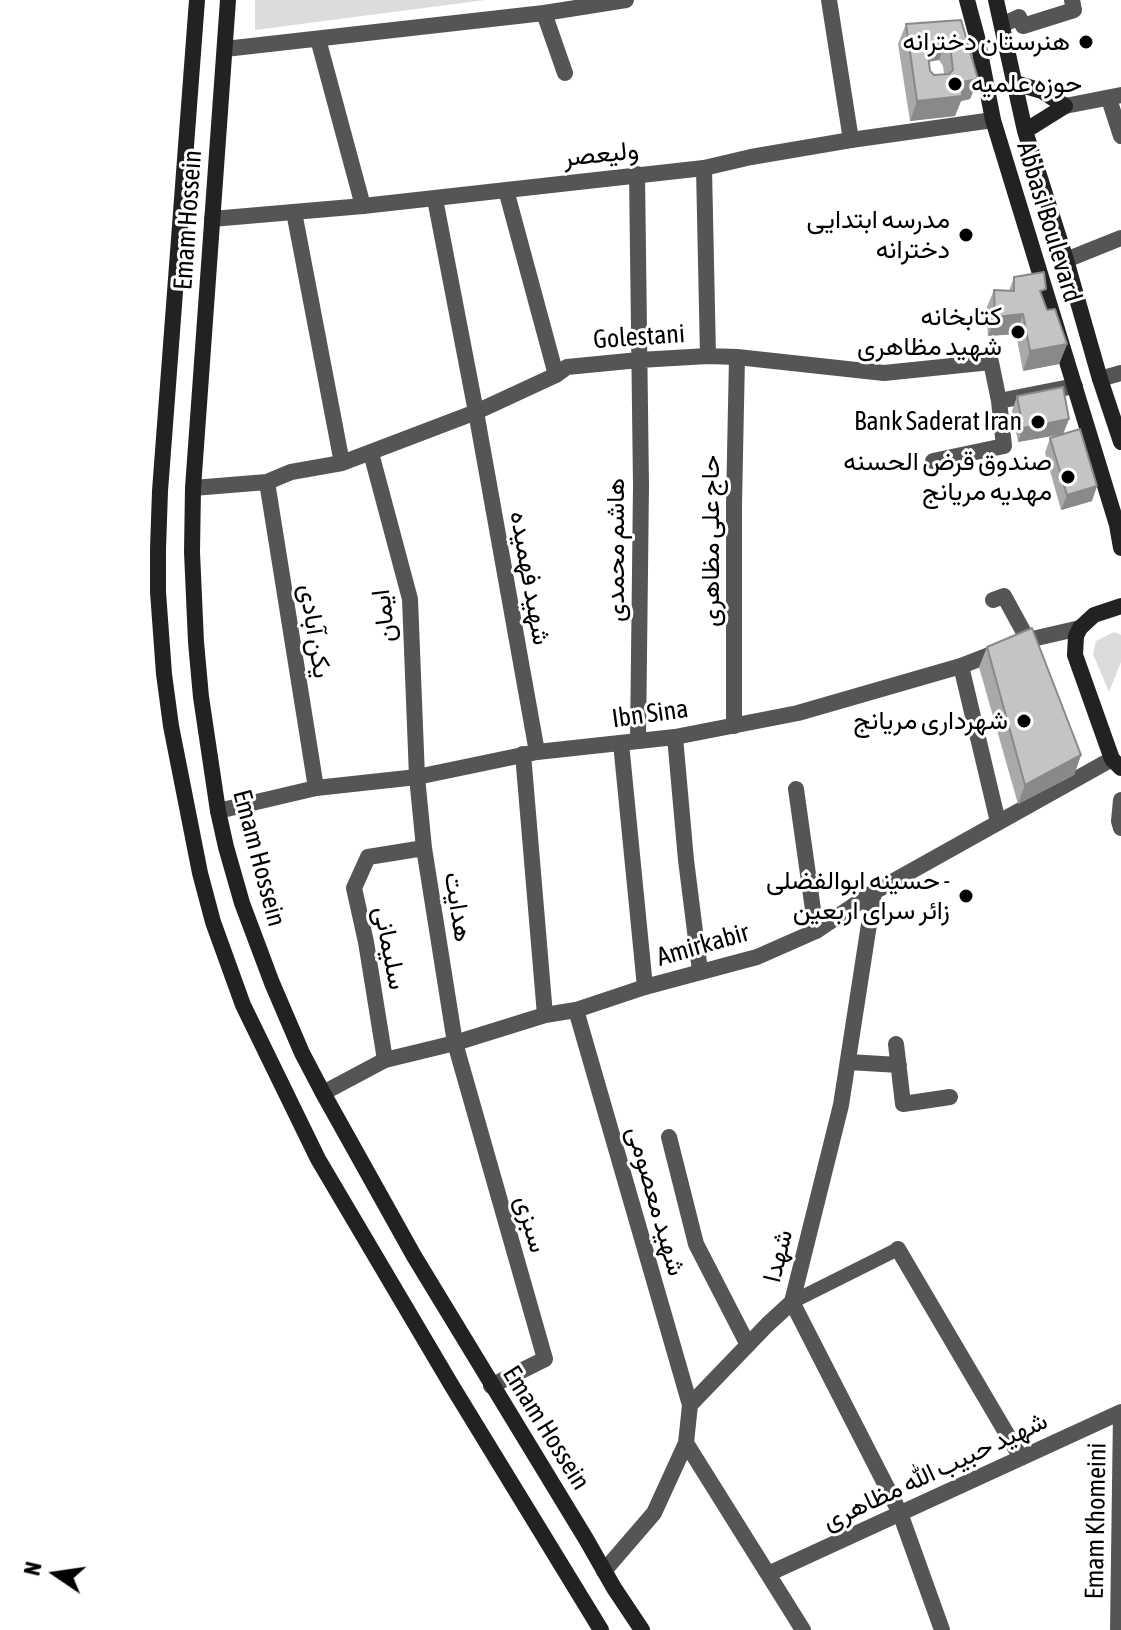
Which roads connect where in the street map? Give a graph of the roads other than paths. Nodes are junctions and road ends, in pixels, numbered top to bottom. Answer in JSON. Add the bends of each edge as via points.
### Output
{"nodes":[{"id":1,"x":197,"y":0,"type":"edge"},
{"id":2,"x":228,"y":0,"type":"edge"},
{"id":3,"x":626,"y":0,"type":"edge"},
{"id":4,"x":829,"y":0,"type":"edge"},
{"id":5,"x":967,"y":0,"type":"edge"},
{"id":6,"x":996,"y":0,"type":"edge"},
{"id":7,"x":1072,"y":0,"type":"edge"},
{"id":8,"x":589,"y":3,"type":"edge"},
{"id":9,"x":544,"y":13,"type":"junction"},
{"id":10,"x":1002,"y":25,"type":"junction"},
{"id":11,"x":318,"y":39,"type":"junction"},
{"id":12,"x":225,"y":49,"type":"junction"},
{"id":13,"x":565,"y":73,"type":"dead end"},
{"id":14,"x":1015,"y":83,"type":"junction"},
{"id":15,"x":1115,"y":97,"type":"edge"},
{"id":16,"x":1065,"y":106,"type":"junction"},
{"id":17,"x":993,"y":120,"type":"junction"},
{"id":18,"x":1025,"y":131,"type":"junction"},
{"id":19,"x":1121,"y":136,"type":"edge"},
{"id":20,"x":851,"y":140,"type":"junction"},
{"id":21,"x":704,"y":168,"type":"junction"},
{"id":22,"x":637,"y":174,"type":"junction"},
{"id":23,"x":506,"y":190,"type":"junction"},
{"id":24,"x":435,"y":199,"type":"junction"},
{"id":25,"x":363,"y":206,"type":"junction"},
{"id":26,"x":294,"y":212,"type":"junction"},
{"id":27,"x":212,"y":219,"type":"junction"},
{"id":28,"x":1121,"y":238,"type":"edge"},
{"id":29,"x":1066,"y":260,"type":"junction"},
{"id":30,"x":708,"y":356,"type":"junction"},
{"id":31,"x":737,"y":357,"type":"junction"},
{"id":32,"x":639,"y":360,"type":"junction"},
{"id":33,"x":1121,"y":373,"type":"edge"},
{"id":34,"x":556,"y":375,"type":"junction"},
{"id":35,"x":1100,"y":379,"type":"junction"},
{"id":36,"x":1075,"y":386,"type":"junction"},
{"id":37,"x":999,"y":401,"type":"junction"},
{"id":38,"x":476,"y":412,"type":"junction"},
{"id":39,"x":1121,"y":442,"type":"edge"},
{"id":40,"x":371,"y":453,"type":"junction"},
{"id":41,"x":933,"y":461,"type":"dead end"},
{"id":42,"x":342,"y":463,"type":"junction"},
{"id":43,"x":267,"y":482,"type":"junction"},
{"id":44,"x":193,"y":488,"type":"junction"},
{"id":45,"x":1121,"y":548,"type":"edge"},
{"id":46,"x":993,"y":600,"type":"dead end"},
{"id":47,"x":1121,"y":606,"type":"edge"},
{"id":48,"x":1080,"y":628,"type":"junction"},
{"id":49,"x":1028,"y":640,"type":"junction"},
{"id":50,"x":961,"y":666,"type":"junction"},
{"id":51,"x":734,"y":726,"type":"junction"},
{"id":52,"x":675,"y":737,"type":"junction"},
{"id":53,"x":638,"y":741,"type":"junction"},
{"id":54,"x":621,"y":743,"type":"junction"},
{"id":55,"x":530,"y":753,"type":"junction"},
{"id":56,"x":1117,"y":764,"type":"edge"},
{"id":57,"x":417,"y":777,"type":"junction"},
{"id":58,"x":316,"y":788,"type":"junction"},
{"id":59,"x":796,"y":789,"type":"dead end"},
{"id":60,"x":1121,"y":800,"type":"edge"},
{"id":61,"x":218,"y":811,"type":"junction"},
{"id":62,"x":188,"y":816,"type":"junction"},
{"id":63,"x":998,"y":822,"type":"junction"},
{"id":64,"x":1121,"y":828,"type":"edge"},
{"id":65,"x":424,"y":848,"type":"junction"},
{"id":66,"x":874,"y":892,"type":"junction"},
{"id":67,"x":816,"y":931,"type":"junction"},
{"id":68,"x":700,"y":971,"type":"junction"},
{"id":69,"x":645,"y":987,"type":"junction"},
{"id":70,"x":576,"y":1010,"type":"junction"},
{"id":71,"x":545,"y":1015,"type":"junction"},
{"id":72,"x":455,"y":1043,"type":"junction"},
{"id":73,"x":896,"y":1044,"type":"dead end"},
{"id":74,"x":385,"y":1060,"type":"junction"},
{"id":75,"x":848,"y":1062,"type":"junction"},
{"id":76,"x":899,"y":1065,"type":"junction"},
{"id":77,"x":323,"y":1093,"type":"junction"},
{"id":78,"x":950,"y":1097,"type":"dead end"},
{"id":79,"x":669,"y":1137,"type":"dead end"},
{"id":80,"x":898,"y":1249,"type":"joint"},
{"id":81,"x":792,"y":1302,"type":"junction"},
{"id":82,"x":748,"y":1345,"type":"junction"},
{"id":83,"x":491,"y":1386,"type":"junction"},
{"id":84,"x":690,"y":1405,"type":"junction"},
{"id":85,"x":1121,"y":1412,"type":"edge"},
{"id":86,"x":686,"y":1443,"type":"junction"},
{"id":87,"x":1021,"y":1458,"type":"junction"},
{"id":88,"x":900,"y":1513,"type":"junction"},
{"id":89,"x":604,"y":1571,"type":"junction"},
{"id":90,"x":768,"y":1574,"type":"junction"},
{"id":91,"x":601,"y":1630,"type":"edge"},
{"id":92,"x":642,"y":1630,"type":"edge"},
{"id":93,"x":803,"y":1630,"type":"edge"},
{"id":94,"x":942,"y":1630,"type":"edge"},
{"id":95,"x":1118,"y":1630,"type":"edge"}],
"edges":[{"from":1,"to":62,"type":"main road","name":"Emam Hossein","via":[[158,549],[164,674]]},
{"from":2,"to":12,"type":"main road","name":"Emam Hossein"},
{"from":3,"to":8,"type":"street"},
{"from":4,"to":20,"type":"street"},
{"from":5,"to":17,"type":"main road","name":"Abbasi Boulevard"},
{"from":6,"to":10,"type":"main road"},
{"from":7,"to":10,"type":"street","via":[[1074,10],[1023,26],[1019,17]]},
{"from":8,"to":9,"type":"street"},
{"from":9,"to":11,"type":"street"},
{"from":9,"to":13,"type":"street"},
{"from":10,"to":14,"type":"main road"},
{"from":11,"to":12,"type":"street"},
{"from":11,"to":25,"type":"street"},
{"from":12,"to":27,"type":"main road","name":"Emam Hossein"},
{"from":14,"to":16,"type":"main road","via":[[1042,91]]},
{"from":14,"to":18,"type":"main road"},
{"from":15,"to":16,"type":"street"},
{"from":15,"to":19,"type":"street"},
{"from":16,"to":18,"type":"main road"},
{"from":17,"to":20,"type":"street","name":"ولیعصر"},
{"from":17,"to":36,"type":"main road","name":"Abbasi Boulevard"},
{"from":18,"to":29,"type":"main road"},
{"from":20,"to":21,"type":"street","name":"ولیعصر"},
{"from":21,"to":22,"type":"street","name":"ولیعصر"},
{"from":21,"to":30,"type":"street"},
{"from":22,"to":23,"type":"street","name":"ولیعصر"},
{"from":22,"to":32,"type":"street","name":"هاشم محمدی"},
{"from":23,"to":24,"type":"street","name":"ولیعصر"},
{"from":23,"to":34,"type":"street"},
{"from":24,"to":25,"type":"street","name":"ولیعصر"},
{"from":24,"to":38,"type":"street","name":"شهید فهمیده"},
{"from":25,"to":26,"type":"street","name":"ولیعصر"},
{"from":26,"to":27,"type":"street","name":"ولیعصر"},
{"from":26,"to":42,"type":"street"},
{"from":27,"to":44,"type":"main road","name":"Emam Hossein"},
{"from":28,"to":29,"type":"street"},
{"from":29,"to":35,"type":"main road"},
{"from":30,"to":31,"type":"street","name":"Golestani"},
{"from":30,"to":32,"type":"street","name":"Golestani"},
{"from":31,"to":37,"type":"street","name":"Golestani","via":[[884,373],[991,362]]},
{"from":31,"to":51,"type":"street","name":"حاج علی مظاهری"},
{"from":32,"to":34,"type":"street","name":"Golestani","via":[[567,367]]},
{"from":32,"to":53,"type":"street","name":"هاشم محمدی"},
{"from":33,"to":35,"type":"street"},
{"from":34,"to":38,"type":"street","name":"Golestani"},
{"from":35,"to":39,"type":"main road"},
{"from":36,"to":37,"type":"street"},
{"from":36,"to":45,"type":"main road","name":"Abbasi Boulevard"},
{"from":37,"to":41,"type":"street","via":[[1004,446]]},
{"from":38,"to":40,"type":"street","name":"Golestani"},
{"from":38,"to":55,"type":"street","name":"شهید فهمیده"},
{"from":40,"to":42,"type":"street","name":"Golestani"},
{"from":40,"to":57,"type":"street","name":"ایمان","via":[[410,599]]},
{"from":42,"to":43,"type":"street","name":"Golestani"},
{"from":43,"to":44,"type":"street","name":"Golestani"},
{"from":43,"to":58,"type":"street","name":"یکن آبادی"},
{"from":44,"to":61,"type":"main road","name":"Emam Hossein","via":[[196,642]]},
{"from":46,"to":49,"type":"street","via":[[1004,596]]},
{"from":47,"to":48,"type":"main road","via":[[1094,615]]},
{"from":48,"to":49,"type":"street","name":"Ibn Sina"},
{"from":48,"to":56,"type":"main road","via":[[1075,655]]},
{"from":49,"to":50,"type":"street","name":"Ibn Sina"},
{"from":50,"to":51,"type":"street","name":"Ibn Sina"},
{"from":50,"to":63,"type":"street"},
{"from":51,"to":52,"type":"street","name":"Ibn Sina"},
{"from":52,"to":53,"type":"street","name":"Ibn Sina"},
{"from":52,"to":68,"type":"street"},
{"from":53,"to":54,"type":"street","name":"Ibn Sina"},
{"from":54,"to":55,"type":"street","name":"Ibn Sina"},
{"from":54,"to":69,"type":"street"},
{"from":55,"to":57,"type":"street","name":"Ibn Sina"},
{"from":55,"to":71,"type":"street","name":"شهید فهمیده"},
{"from":56,"to":63,"type":"street","name":"Amirkabir"},
{"from":57,"to":58,"type":"street","name":"Ibn Sina"},
{"from":57,"to":65,"type":"street","name":"هدایت"},
{"from":58,"to":61,"type":"street","name":"Ibn Sina"},
{"from":59,"to":67,"type":"street"},
{"from":60,"to":64,"type":"street"},
{"from":61,"to":62,"type":"main road"},
{"from":61,"to":77,"type":"main road","name":"Emam Hossein","via":[[242,903]]},
{"from":62,"to":91,"type":"main road","name":"Emam Hossein","via":[[223,950],[294,1112]]},
{"from":63,"to":66,"type":"street","name":"Amirkabir"},
{"from":65,"to":72,"type":"street","name":"هدایت"},
{"from":65,"to":74,"type":"street","name":"سلیمانی","via":[[368,857],[354,888]]},
{"from":66,"to":67,"type":"street","name":"Amirkabir"},
{"from":66,"to":75,"type":"street","name":"شهدا"},
{"from":67,"to":68,"type":"street","name":"Amirkabir","via":[[757,957]]},
{"from":68,"to":69,"type":"street","name":"Amirkabir"},
{"from":69,"to":70,"type":"street","name":"Amirkabir"},
{"from":70,"to":71,"type":"street","name":"Amirkabir"},
{"from":70,"to":84,"type":"street","name":"شهید معصومی"},
{"from":71,"to":72,"type":"street","name":"Amirkabir"},
{"from":72,"to":74,"type":"street","name":"Amirkabir"},
{"from":72,"to":83,"type":"street","name":"سبزی","via":[[545,1359]]},
{"from":73,"to":76,"type":"street"},
{"from":74,"to":77,"type":"street","name":"Amirkabir"},
{"from":75,"to":76,"type":"street"},
{"from":75,"to":81,"type":"street","name":"شهدا"},
{"from":76,"to":78,"type":"street","via":[[903,1104]]},
{"from":77,"to":83,"type":"main road","name":"Emam Hossein"},
{"from":79,"to":82,"type":"street","via":[[696,1244]]},
{"from":80,"to":81,"type":"street"},
{"from":80,"to":87,"type":"street"},
{"from":81,"to":82,"type":"street","name":"شهدا"},
{"from":81,"to":88,"type":"street"},
{"from":82,"to":84,"type":"street","name":"شهدا"},
{"from":83,"to":89,"type":"main road","name":"Emam Hossein"},
{"from":84,"to":86,"type":"street"},
{"from":85,"to":87,"type":"street","name":"شهید حبیب الله مظاهری"},
{"from":85,"to":95,"type":"street","name":"Emam Khomeini"},
{"from":86,"to":89,"type":"street","via":[[654,1513]]},
{"from":86,"to":90,"type":"street"},
{"from":87,"to":88,"type":"street","name":"شهید حبیب الله مظاهری"},
{"from":88,"to":90,"type":"street","name":"شهید حبیب الله مظاهری"},
{"from":88,"to":94,"type":"street"},
{"from":89,"to":92,"type":"main road","name":"Emam Hossein"},
{"from":90,"to":93,"type":"street"}]}
